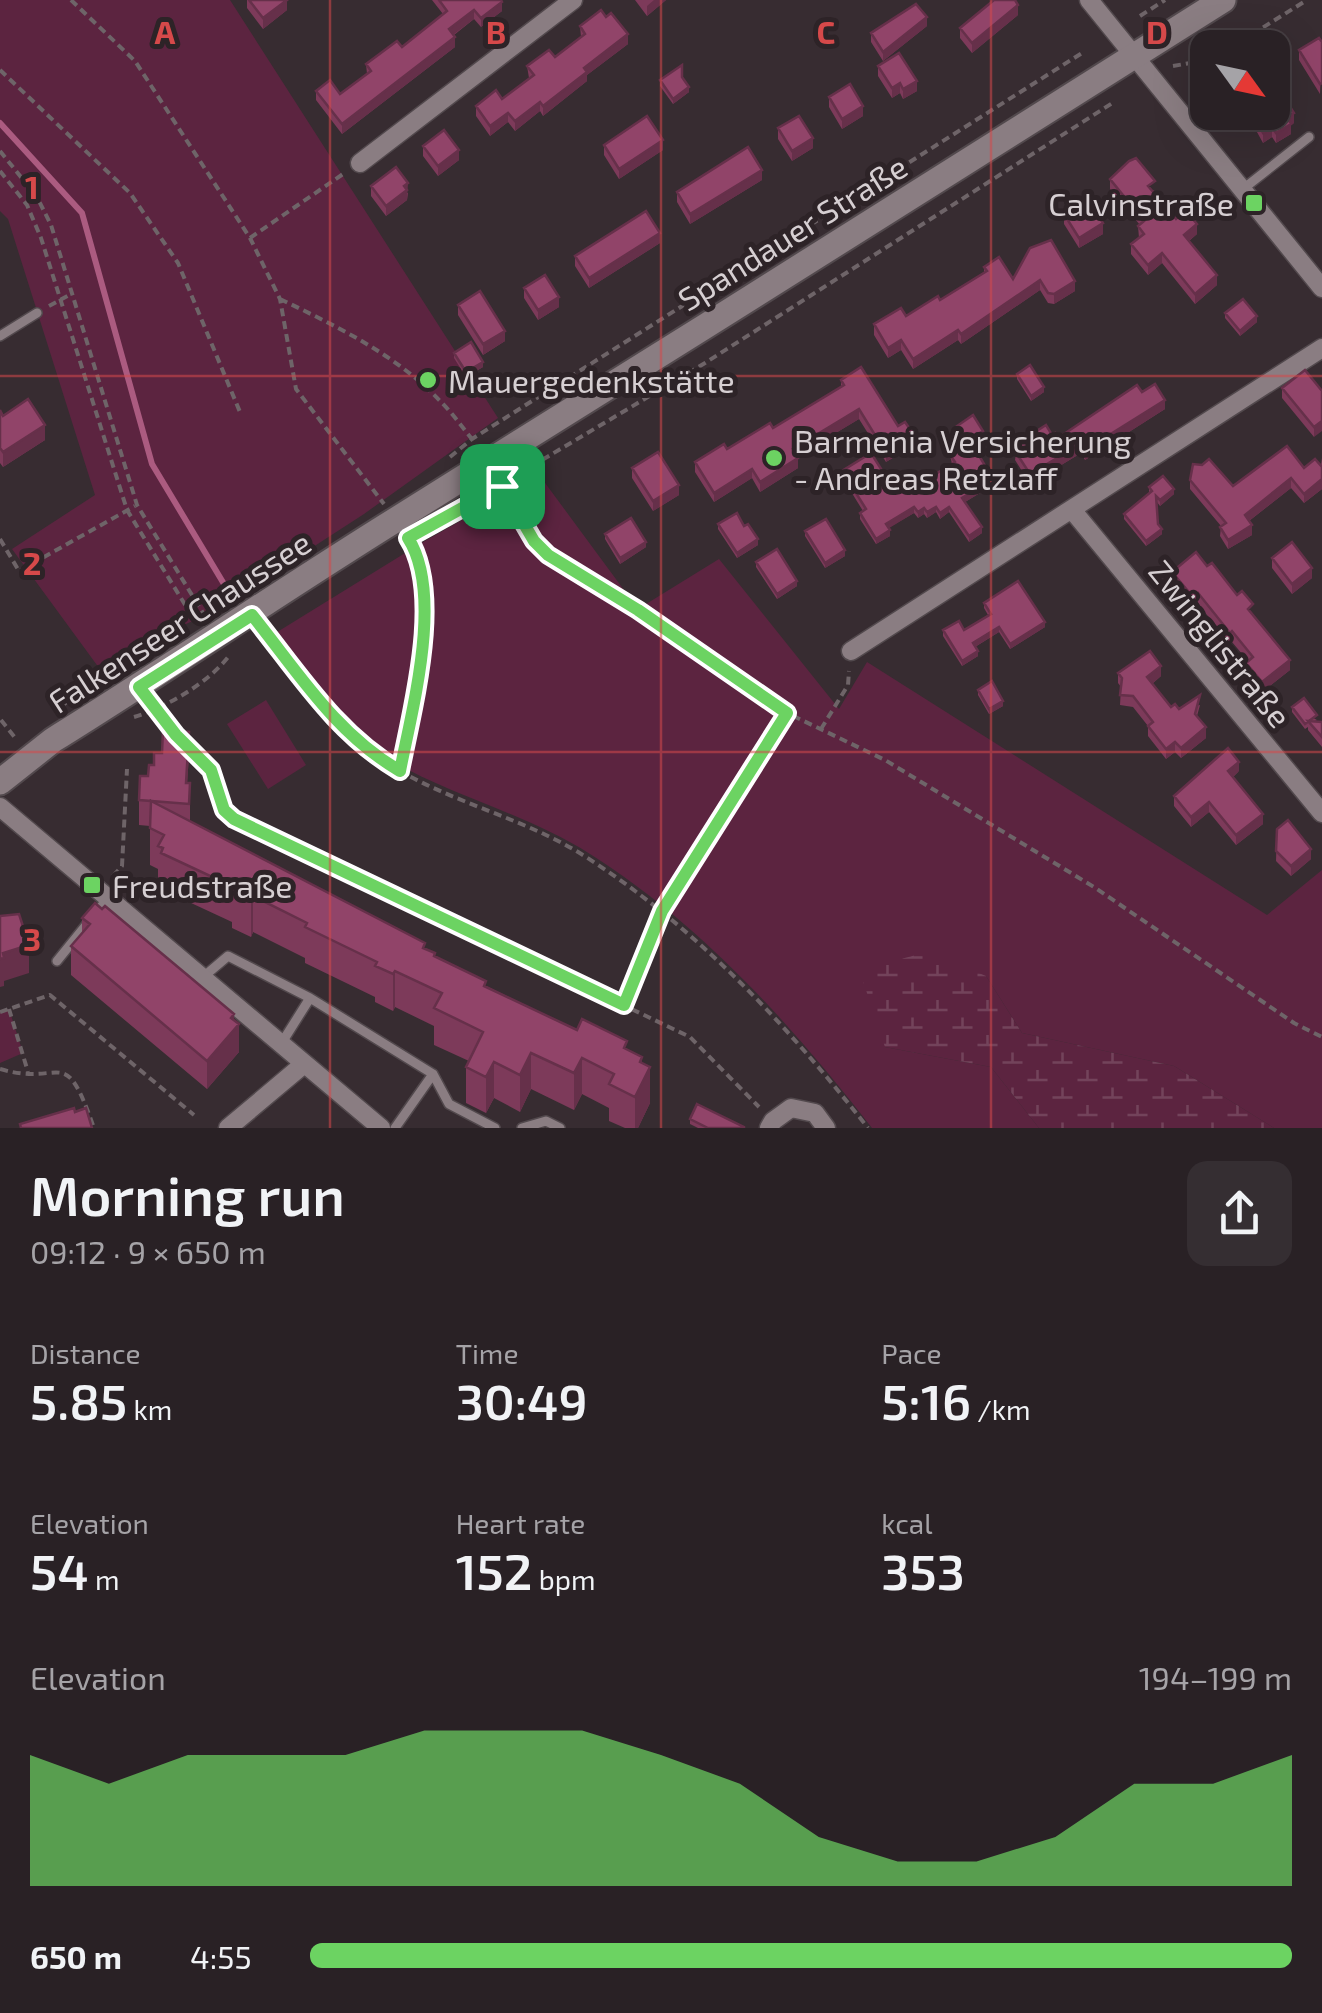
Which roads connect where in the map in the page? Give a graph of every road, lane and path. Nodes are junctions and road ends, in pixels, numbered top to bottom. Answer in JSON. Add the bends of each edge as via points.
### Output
{"nodes":[{"id":1,"x":71,"y":0,"type":"edge"},
{"id":2,"x":574,"y":0,"type":"edge"},
{"id":3,"x":1089,"y":0,"type":"edge"},
{"id":4,"x":1165,"y":0,"type":"edge"},
{"id":5,"x":1223,"y":0,"type":"edge"},
{"id":6,"x":1307,"y":0,"type":"edge"},
{"id":7,"x":1140,"y":16,"type":"dead end"},
{"id":8,"x":1259,"y":30,"type":"edge"},
{"id":9,"x":1082,"y":53,"type":"dead end"},
{"id":10,"x":1134,"y":57,"type":"junction"},
{"id":11,"x":1190,"y":63,"type":"edge"},
{"id":12,"x":1174,"y":66,"type":"dead end"},
{"id":13,"x":0,"y":70,"type":"edge"},
{"id":14,"x":1114,"y":102,"type":"dead end"},
{"id":15,"x":1309,"y":137,"type":"dead end"},
{"id":16,"x":0,"y":152,"type":"edge"},
{"id":17,"x":360,"y":163,"type":"joint"},
{"id":18,"x":0,"y":170,"type":"edge"},
{"id":19,"x":1243,"y":190,"type":"junction"},
{"id":20,"x":250,"y":238,"type":"junction"},
{"id":21,"x":1322,"y":288,"type":"edge"},
{"id":22,"x":72,"y":294,"type":"junction"},
{"id":23,"x":61,"y":298,"type":"junction"},
{"id":24,"x":280,"y":299,"type":"junction"},
{"id":25,"x":37,"y":313,"type":"dead end"},
{"id":26,"x":0,"y":336,"type":"edge"},
{"id":27,"x":1322,"y":348,"type":"edge"},
{"id":28,"x":240,"y":412,"type":"dead end"},
{"id":29,"x":502,"y":486,"type":"junction"},
{"id":30,"x":137,"y":505,"type":"junction"},
{"id":31,"x":128,"y":510,"type":"junction"},
{"id":32,"x":1073,"y":511,"type":"junction"},
{"id":33,"x":439,"y":520,"type":"dead end"},
{"id":34,"x":397,"y":522,"type":"junction"},
{"id":35,"x":0,"y":539,"type":"edge"},
{"id":36,"x":252,"y":615,"type":"junction"},
{"id":37,"x":213,"y":639,"type":"junction"},
{"id":38,"x":851,"y":651,"type":"joint"},
{"id":39,"x":139,"y":687,"type":"junction"},
{"id":40,"x":787,"y":713,"type":"junction"},
{"id":41,"x":1,"y":720,"type":"edge"},
{"id":42,"x":821,"y":729,"type":"junction"},
{"id":43,"x":20,"y":744,"type":"dead end"},
{"id":44,"x":126,"y":769,"type":"dead end"},
{"id":45,"x":400,"y":771,"type":"junction"},
{"id":46,"x":0,"y":782,"type":"edge"},
{"id":47,"x":0,"y":807,"type":"edge"},
{"id":48,"x":1322,"y":813,"type":"edge"},
{"id":49,"x":104,"y":895,"type":"junction"},
{"id":50,"x":662,"y":911,"type":"junction"},
{"id":51,"x":57,"y":960,"type":"dead end"},
{"id":52,"x":202,"y":978,"type":"junction"},
{"id":53,"x":310,"y":998,"type":"junction"},
{"id":54,"x":624,"y":1005,"type":"junction"},
{"id":55,"x":10,"y":1009,"type":"junction"},
{"id":56,"x":0,"y":1012,"type":"edge"},
{"id":57,"x":1322,"y":1038,"type":"edge"},
{"id":58,"x":281,"y":1044,"type":"junction"},
{"id":59,"x":304,"y":1064,"type":"junction"},
{"id":60,"x":0,"y":1070,"type":"edge"},
{"id":61,"x":28,"y":1073,"type":"junction"},
{"id":62,"x":433,"y":1074,"type":"junction"},
{"id":63,"x":194,"y":1115,"type":"dead end"},
{"id":64,"x":771,"y":1124,"type":"edge"},
{"id":65,"x":94,"y":1128,"type":"edge"},
{"id":66,"x":228,"y":1128,"type":"edge"},
{"id":67,"x":381,"y":1128,"type":"edge"},
{"id":68,"x":395,"y":1128,"type":"edge"},
{"id":69,"x":495,"y":1128,"type":"edge"},
{"id":70,"x":522,"y":1128,"type":"edge"},
{"id":71,"x":560,"y":1128,"type":"edge"},
{"id":72,"x":826,"y":1128,"type":"edge"},
{"id":73,"x":868,"y":1128,"type":"edge"}],
"edges":[{"from":1,"to":20,"type":"path","via":[[134,61]]},
{"from":2,"to":17,"type":"street"},
{"from":3,"to":10,"type":"street"},
{"from":4,"to":7,"type":"path"},
{"from":5,"to":10,"type":"main road","name":"Spandauer Straße"},
{"from":6,"to":8,"type":"path"},
{"from":9,"to":24,"type":"path","via":[[472,439],[442,402],[388,357]]},
{"from":10,"to":19,"type":"street"},
{"from":10,"to":34,"type":"main road","name":"Spandauer Straße"},
{"from":11,"to":12,"type":"path"},
{"from":13,"to":28,"type":"path","via":[[130,193],[178,263]]},
{"from":14,"to":29,"type":"path"},
{"from":15,"to":19,"type":"lane"},
{"from":16,"to":22,"type":"path","via":[[44,211]]},
{"from":17,"to":20,"type":"path"},
{"from":18,"to":23,"type":"path","via":[[27,205]]},
{"from":19,"to":21,"type":"street"},
{"from":20,"to":24,"type":"path"},
{"from":22,"to":23,"type":"path"},
{"from":22,"to":30,"type":"path"},
{"from":23,"to":31,"type":"path"},
{"from":24,"to":34,"type":"path","via":[[296,388]]},
{"from":25,"to":26,"type":"lane"},
{"from":27,"to":32,"type":"street"},
{"from":29,"to":33,"type":"path"},
{"from":29,"to":40,"type":"path","via":[[548,555]]},
{"from":30,"to":31,"type":"path"},
{"from":30,"to":37,"type":"path"},
{"from":31,"to":35,"type":"path","via":[[20,571]]},
{"from":31,"to":37,"type":"path"},
{"from":32,"to":38,"type":"street"},
{"from":32,"to":48,"type":"street","name":"Zwinglistraße"},
{"from":34,"to":36,"type":"main road","name":"Falkenseer Chaussee"},
{"from":34,"to":45,"type":"path","via":[[417,558],[425,609]]},
{"from":36,"to":37,"type":"main road","name":"Falkenseer Chaussee"},
{"from":36,"to":45,"type":"path","via":[[317,701]]},
{"from":37,"to":39,"type":"main road","name":"Falkenseer Chaussee"},
{"from":38,"to":42,"type":"path","via":[[848,685]]},
{"from":39,"to":46,"type":"main road","name":"Falkenseer Chaussee"},
{"from":39,"to":54,"type":"path","via":[[211,770],[224,810],[234,819]]},
{"from":40,"to":42,"type":"path"},
{"from":40,"to":50,"type":"path"},
{"from":41,"to":43,"type":"path"},
{"from":42,"to":57,"type":"path","via":[[885,760],[1094,887]]},
{"from":44,"to":49,"type":"path","via":[[122,866]]},
{"from":45,"to":50,"type":"path","via":[[566,844]]},
{"from":47,"to":49,"type":"street"},
{"from":49,"to":51,"type":"lane"},
{"from":49,"to":52,"type":"street"},
{"from":50,"to":54,"type":"path"},
{"from":50,"to":73,"type":"path","via":[[732,972]]},
{"from":52,"to":53,"type":"lane","via":[[228,956]]},
{"from":52,"to":58,"type":"street"},
{"from":53,"to":58,"type":"lane"},
{"from":53,"to":62,"type":"lane"},
{"from":54,"to":64,"type":"path","via":[[690,1037]]},
{"from":55,"to":56,"type":"path"},
{"from":55,"to":61,"type":"path"},
{"from":55,"to":63,"type":"path","via":[[50,996]]},
{"from":58,"to":59,"type":"street"},
{"from":59,"to":66,"type":"street"},
{"from":59,"to":67,"type":"street"},
{"from":60,"to":61,"type":"path"},
{"from":61,"to":65,"type":"path","via":[[72,1076]]},
{"from":62,"to":68,"type":"lane"},
{"from":62,"to":69,"type":"lane","via":[[450,1104]]},
{"from":64,"to":72,"type":"street","via":[[791,1108],[814,1113]]},
{"from":70,"to":71,"type":"lane","via":[[546,1121]]}]}
